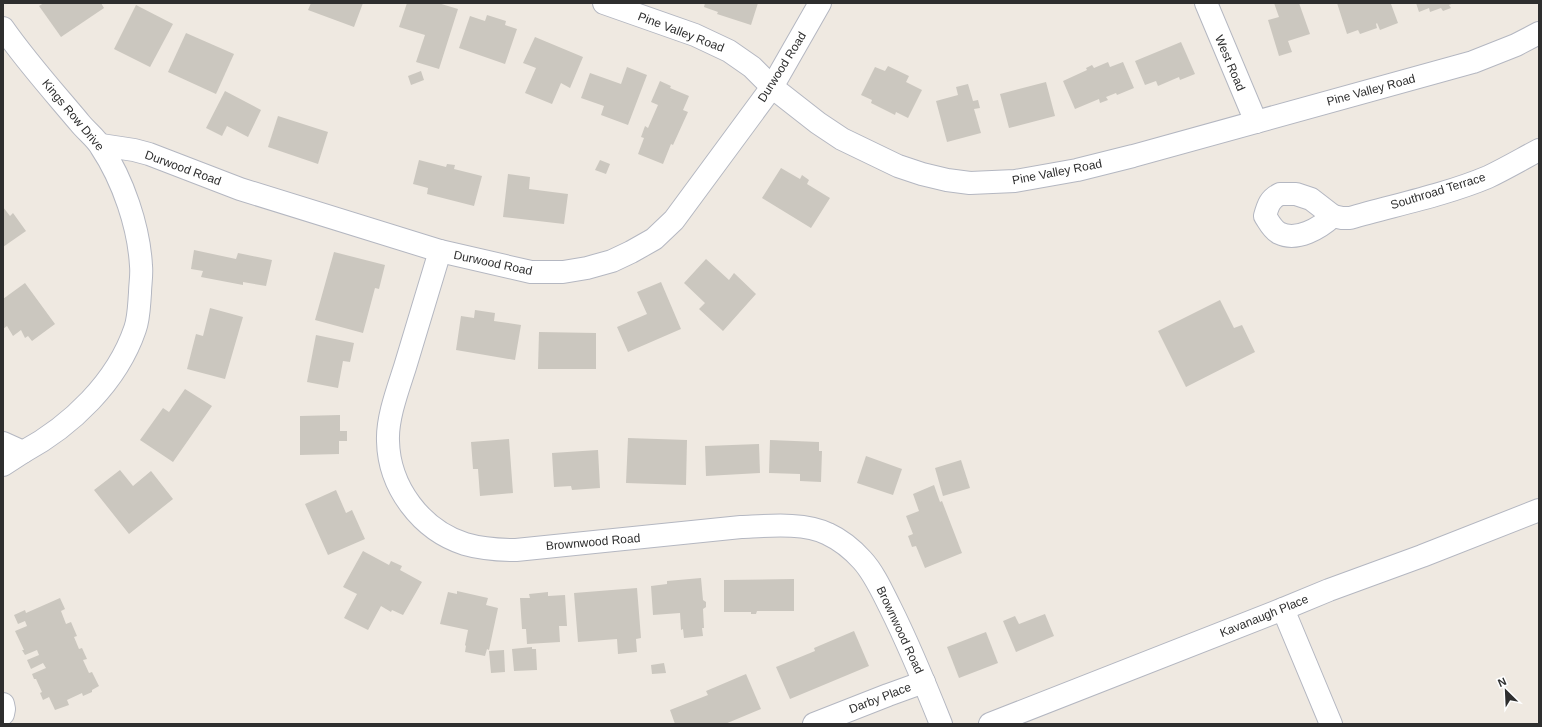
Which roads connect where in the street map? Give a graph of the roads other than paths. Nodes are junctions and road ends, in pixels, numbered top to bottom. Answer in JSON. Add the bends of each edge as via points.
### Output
{"nodes":[{"id":1,"x":604,"y":3,"type":"edge"},
{"id":2,"x":820,"y":3,"type":"edge"},
{"id":3,"x":1206,"y":3,"type":"edge"},
{"id":4,"x":3,"y":28,"type":"edge"},
{"id":5,"x":1539,"y":33,"type":"edge"},
{"id":6,"x":772,"y":86,"type":"junction"},
{"id":7,"x":1256,"y":122,"type":"junction"},
{"id":8,"x":100,"y":145,"type":"junction"},
{"id":9,"x":1539,"y":150,"type":"edge"},
{"id":10,"x":1333,"y":216,"type":"dead end"},
{"id":11,"x":440,"y":251,"type":"junction"},
{"id":12,"x":3,"y":443,"type":"edge"},
{"id":13,"x":23,"y":452,"type":"junction"},
{"id":14,"x":3,"y":465,"type":"edge"},
{"id":15,"x":1539,"y":510,"type":"edge"},
{"id":16,"x":1283,"y":609,"type":"junction"},
{"id":17,"x":924,"y":682,"type":"junction"},
{"id":18,"x":3,"y":704,"type":"edge"},
{"id":19,"x":3,"y":714,"type":"edge"},
{"id":20,"x":814,"y":724,"type":"edge"},
{"id":21,"x":941,"y":724,"type":"edge"},
{"id":22,"x":990,"y":724,"type":"edge"},
{"id":23,"x":1330,"y":724,"type":"edge"}],
"edges":[{"from":1,"to":6,"type":"street","name":"Pine Valley Road","via":[[695,35],[729,51],[752,67]]},
{"from":2,"to":6,"type":"street","name":"Durwood Road"},
{"from":3,"to":7,"type":"street","name":"West Road"},
{"from":4,"to":8,"type":"street","name":"Kings Row Drive","via":[[16,48]]},
{"from":5,"to":7,"type":"street","name":"Pine Valley Road","via":[[1473,62]]},
{"from":6,"to":7,"type":"street","name":"Pine Valley Road","via":[[818,124],[870,153],[922,174],[970,183],[1015,181],[1077,170]]},
{"from":6,"to":11,"type":"street","name":"Durwood Road","via":[[674,220],[654,239],[631,252],[587,268],[548,273],[531,272]]},
{"from":8,"to":11,"type":"street","name":"Durwood Road","via":[[149,154],[240,189]]},
{"from":8,"to":13,"type":"street","name":"Kings Row Drive","via":[[122,186],[137,236],[141,266],[139,312],[135,329],[113,371],[92,398],[63,426]]},
{"from":9,"to":10,"type":"street","name":"Southroad Terrace","via":[[1505,169],[1452,189],[1350,218]]},
{"from":11,"to":17,"type":"street","name":"Brownwood Road","via":[[395,398],[388,440],[399,486],[413,507],[432,527],[464,544],[501,550],[741,527],[776,526],[828,533],[844,543],[862,560],[878,584]]},
{"from":12,"to":13,"type":"street"},
{"from":13,"to":14,"type":"street","name":"Kings Row Drive"},
{"from":15,"to":16,"type":"street","name":"Kavanaugh Place"},
{"from":16,"to":22,"type":"street","name":"Kavanaugh Place"},
{"from":16,"to":23,"type":"street"},
{"from":17,"to":20,"type":"street","name":"Darby Place"},
{"from":17,"to":21,"type":"street","name":"Brownwood Road"},
{"from":18,"to":19,"type":"street"}]}
